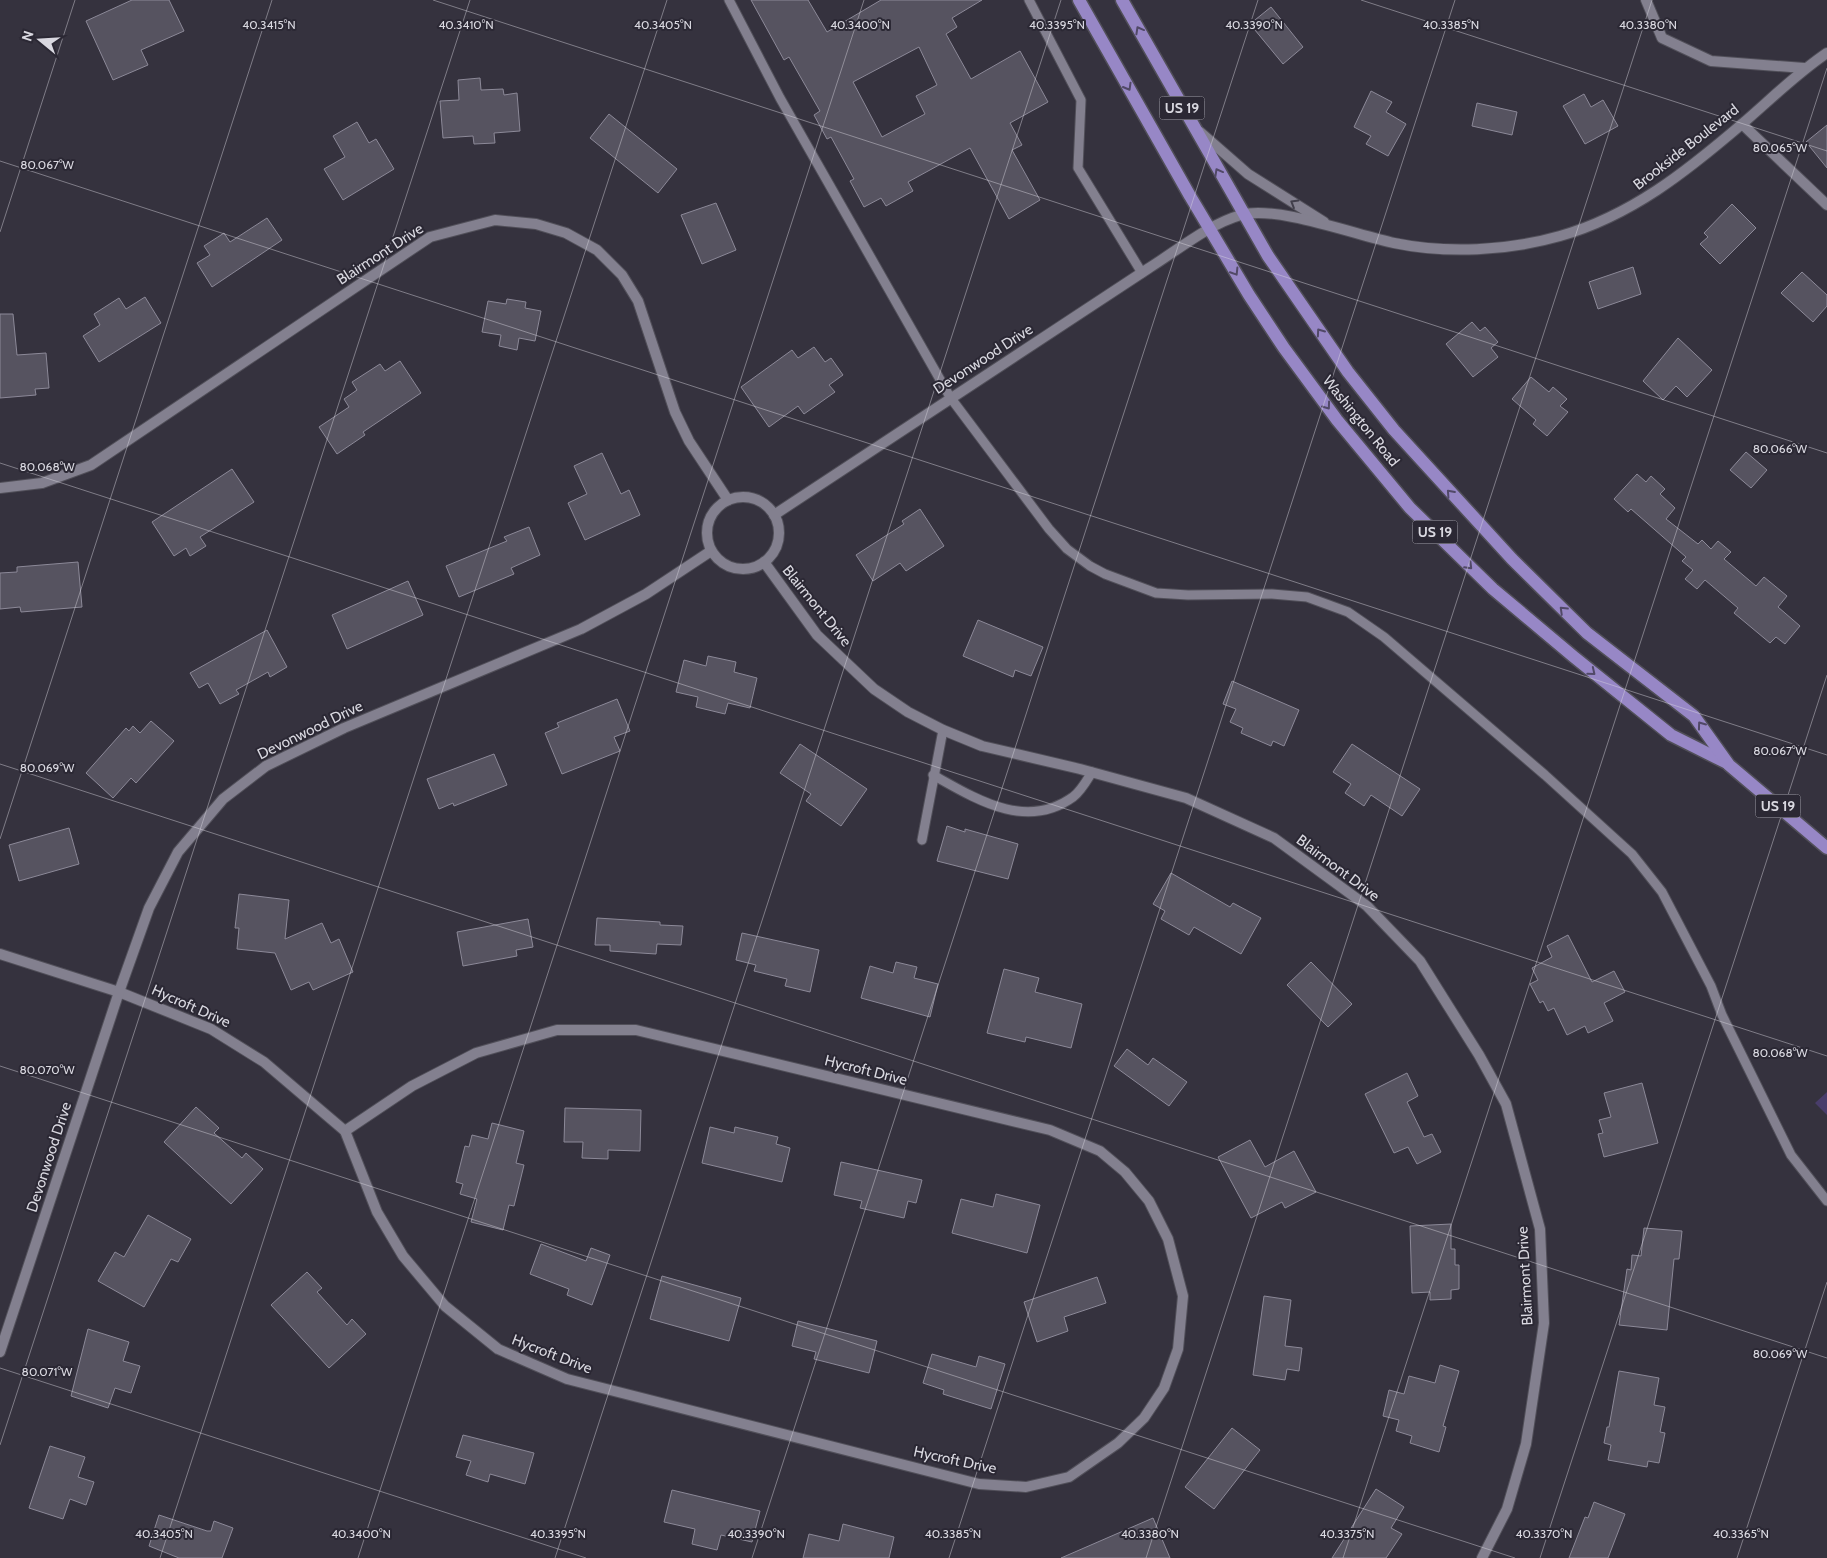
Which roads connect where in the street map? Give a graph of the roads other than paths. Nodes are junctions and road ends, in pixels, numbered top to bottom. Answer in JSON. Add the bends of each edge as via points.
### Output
{"nodes":[{"id":1,"x":729,"y":0,"type":"edge"},
{"id":2,"x":1029,"y":0,"type":"edge"},
{"id":3,"x":1079,"y":0,"type":"edge"},
{"id":4,"x":1122,"y":0,"type":"edge"},
{"id":5,"x":1646,"y":0,"type":"edge"},
{"id":6,"x":1827,"y":53,"type":"edge"},
{"id":7,"x":1804,"y":68,"type":"junction"},
{"id":8,"x":1191,"y":124,"type":"junction"},
{"id":9,"x":1742,"y":124,"type":"junction"},
{"id":10,"x":1827,"y":205,"type":"edge"},
{"id":11,"x":1242,"y":215,"type":"junction"},
{"id":12,"x":1336,"y":228,"type":"junction"},
{"id":13,"x":1209,"y":230,"type":"junction"},
{"id":14,"x":1142,"y":273,"type":"junction"},
{"id":15,"x":950,"y":397,"type":"junction"},
{"id":16,"x":0,"y":488,"type":"edge"},
{"id":17,"x":728,"y":500,"type":"junction"},
{"id":18,"x":774,"y":515,"type":"junction"},
{"id":19,"x":711,"y":551,"type":"junction"},
{"id":20,"x":764,"y":562,"type":"junction"},
{"id":21,"x":943,"y":730,"type":"junction"},
{"id":22,"x":1729,"y":764,"type":"junction"},
{"id":23,"x":1092,"y":772,"type":"junction"},
{"id":24,"x":933,"y":775,"type":"junction"},
{"id":25,"x":922,"y":840,"type":"dead end"},
{"id":26,"x":1827,"y":848,"type":"edge"},
{"id":27,"x":0,"y":954,"type":"edge"},
{"id":28,"x":119,"y":992,"type":"junction"},
{"id":29,"x":345,"y":1131,"type":"junction"},
{"id":30,"x":1827,"y":1201,"type":"edge"},
{"id":31,"x":0,"y":1352,"type":"edge"},
{"id":32,"x":1482,"y":1558,"type":"edge"}],
"edges":[{"from":1,"to":15,"type":"lane","via":[[780,98]]},
{"from":2,"to":14,"type":"lane","via":[[1081,100],[1078,168]]},
{"from":3,"to":13,"type":"main road","name":"Washington Road","number":"US 19","one_way":true},
{"from":8,"to":4,"type":"main road","name":"Washington Road","number":"US 19","one_way":true},
{"from":5,"to":7,"type":"street","via":[[1662,38],[1711,61]]},
{"from":6,"to":7,"type":"street","name":"Brookside Boulevard"},
{"from":7,"to":9,"type":"street","name":"Brookside Boulevard"},
{"from":11,"to":8,"type":"main road","name":"Washington Road","number":"US 19","one_way":true},
{"from":12,"to":8,"type":"street","one_way":true,"via":[[1248,174]]},
{"from":9,"to":10,"type":"street"},
{"from":9,"to":12,"type":"street","name":"Brookside Boulevard","via":[[1646,199],[1619,214],[1560,236],[1526,244],[1424,248]]},
{"from":11,"to":12,"type":"street","name":"Brookside Boulevard","via":[[1288,216]]},
{"from":11,"to":13,"type":"street","name":"Devonwood Drive"},
{"from":22,"to":11,"type":"main road","name":"Washington Road","number":"US 19","one_way":true,"via":[[1694,716],[1592,638],[1512,559],[1394,430],[1348,372]]},
{"from":13,"to":14,"type":"street","name":"Devonwood Drive"},
{"from":13,"to":22,"type":"main road","name":"Washington Road","number":"US 19","one_way":true,"via":[[1284,348],[1337,420],[1410,508],[1493,589],[1574,657],[1672,735]]},
{"from":14,"to":15,"type":"street","name":"Devonwood Drive"},
{"from":15,"to":18,"type":"street","name":"Devonwood Drive"},
{"from":15,"to":30,"type":"lane","via":[[1049,529],[1067,549],[1090,566],[1156,592],[1307,597],[1348,612],[1384,637],[1546,775],[1632,854],[1662,892],[1697,957],[1791,1155]]},
{"from":16,"to":17,"type":"street","name":"Blairmont Drive","via":[[42,483],[91,465],[430,237],[495,220],[536,224],[566,233],[597,250],[622,275],[638,300],[675,412],[689,441]]},
{"from":17,"to":18,"type":"street","via":[[749,497],[768,507]]},
{"from":17,"to":19,"type":"street","via":[[718,506],[707,527]]},
{"from":18,"to":20,"type":"street","name":"Blairmont Drive","via":[[778,525],[776,546]]},
{"from":19,"to":20,"type":"street","name":"Blairmont Drive","via":[[729,567],[741,570]]},
{"from":19,"to":28,"type":"street","name":"Devonwood Drive","via":[[646,594],[581,629],[344,728],[266,766],[222,799],[178,852],[149,908]]},
{"from":20,"to":21,"type":"street","name":"Blairmont Drive","via":[[817,635],[843,662],[874,689]]},
{"from":21,"to":23,"type":"street","name":"Blairmont Drive","via":[[982,746]]},
{"from":21,"to":24,"type":"lane"},
{"from":22,"to":26,"type":"main road","name":"Washington Road","number":"US 19"},
{"from":23,"to":24,"type":"lane","via":[[1075,796],[1051,809],[1017,813],[973,797]]},
{"from":23,"to":32,"type":"street","name":"Blairmont Drive","via":[[1186,798],[1274,838],[1367,906],[1420,962],[1506,1104],[1540,1229],[1544,1323],[1526,1444],[1507,1509]]},
{"from":24,"to":25,"type":"lane"},
{"from":27,"to":28,"type":"street","name":"Hycroft Drive"},
{"from":28,"to":29,"type":"street","name":"Hycroft Drive","via":[[211,1029],[264,1062]]},
{"from":28,"to":31,"type":"street","name":"Devonwood Drive"},
{"from":29,"to":29,"type":"street","name":"Hycroft Drive","via":[[412,1086],[476,1053],[557,1030],[636,1030],[1050,1130],[1100,1151],[1125,1172],[1149,1201],[1168,1238],[1183,1296],[1178,1349],[1164,1388],[1144,1418],[1118,1443],[1069,1477],[1026,1487],[979,1484],[567,1379],[498,1349],[445,1306],[403,1256],[377,1212]]}]}
